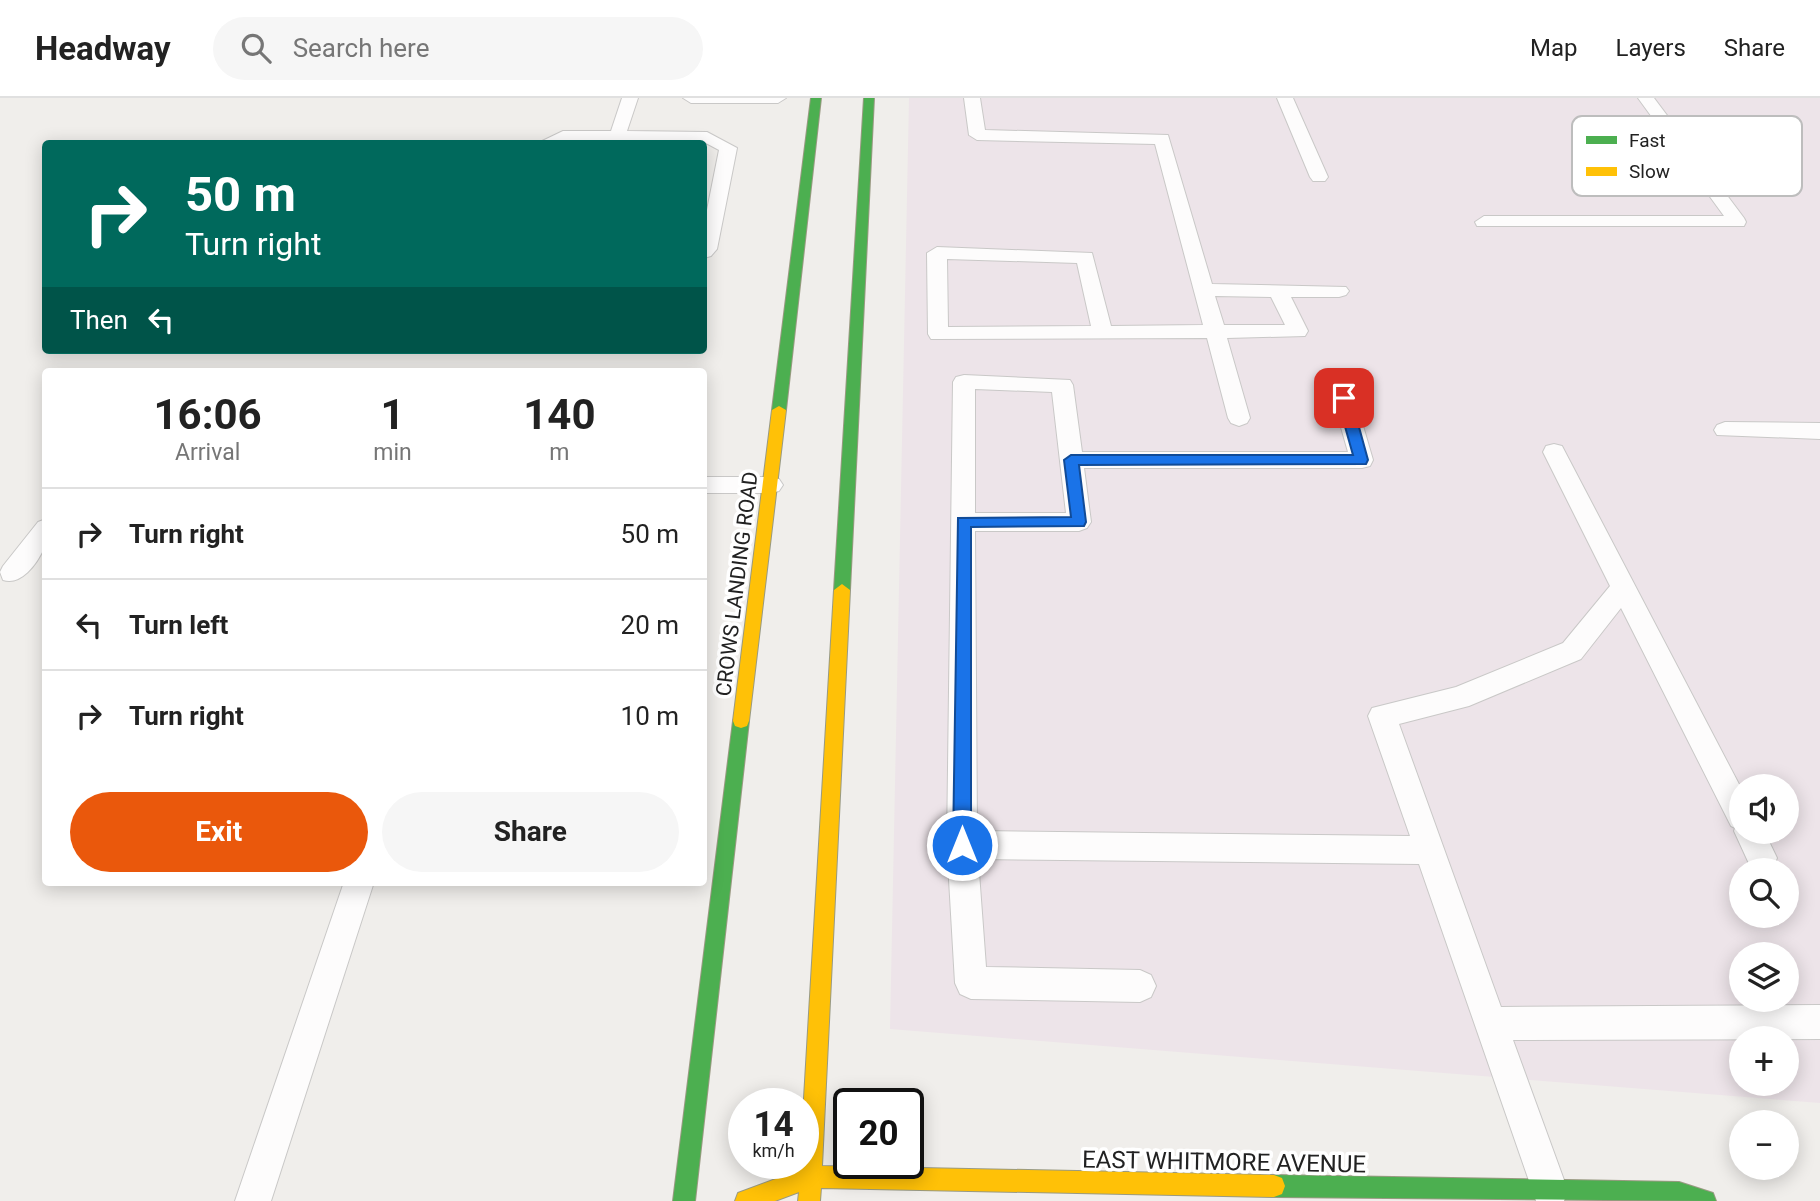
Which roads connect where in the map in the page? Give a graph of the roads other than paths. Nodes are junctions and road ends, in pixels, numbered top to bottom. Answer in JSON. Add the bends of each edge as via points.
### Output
{"nodes":[{"id":1,"x":630,"y":98,"type":"edge"},
{"id":2,"x":691,"y":98,"type":"edge"},
{"id":3,"x":778,"y":98,"type":"edge"},
{"id":4,"x":816,"y":98,"type":"edge"},
{"id":5,"x":869,"y":98,"type":"edge"},
{"id":6,"x":972,"y":98,"type":"edge"},
{"id":7,"x":1286,"y":98,"type":"edge"},
{"id":8,"x":1646,"y":98,"type":"edge"},
{"id":9,"x":1659,"y":116,"type":"edge"},
{"id":10,"x":617,"y":137,"type":"junction"},
{"id":11,"x":554,"y":140,"type":"edge"},
{"id":12,"x":1319,"y":177,"type":"dead end"},
{"id":13,"x":712,"y":187,"type":"edge"},
{"id":14,"x":1718,"y":196,"type":"edge"},
{"id":15,"x":1484,"y":222,"type":"dead end"},
{"id":16,"x":707,"y":250,"type":"edge"},
{"id":17,"x":1204,"y":290,"type":"junction"},
{"id":18,"x":1278,"y":290,"type":"junction"},
{"id":19,"x":1339,"y":291,"type":"dead end"},
{"id":20,"x":1215,"y":331,"type":"junction"},
{"id":21,"x":1102,"y":332,"type":"junction"},
{"id":22,"x":1338,"y":378,"type":"dead end"},
{"id":23,"x":1239,"y":418,"type":"dead end"},
{"id":24,"x":1725,"y":430,"type":"dead end"},
{"id":25,"x":1820,"y":431,"type":"edge"},
{"id":26,"x":1554,"y":452,"type":"dead end"},
{"id":27,"x":1071,"y":460,"type":"junction"},
{"id":28,"x":707,"y":485,"type":"edge"},
{"id":29,"x":771,"y":485,"type":"junction"},
{"id":30,"x":963,"y":522,"type":"junction"},
{"id":31,"x":42,"y":533,"type":"edge"},
{"id":32,"x":12,"y":573,"type":"dead end"},
{"id":33,"x":1623,"y":588,"type":"junction"},
{"id":34,"x":1729,"y":794,"type":"edge"},
{"id":35,"x":1755,"y":844,"type":"edge"},
{"id":36,"x":962,"y":845,"type":"junction"},
{"id":37,"x":1430,"y":850,"type":"junction"},
{"id":38,"x":1762,"y":858,"type":"dead end"},
{"id":39,"x":358,"y":886,"type":"edge"},
{"id":40,"x":1140,"y":986,"type":"dead end"},
{"id":41,"x":1820,"y":1023,"type":"edge"},
{"id":42,"x":1492,"y":1024,"type":"junction"},
{"id":43,"x":816,"y":1088,"type":"edge"},
{"id":44,"x":819,"y":1177,"type":"edge"},
{"id":45,"x":806,"y":1179,"type":"edge"},
{"id":46,"x":811,"y":1179,"type":"edge"},
{"id":47,"x":1550,"y":1191,"type":"junction"},
{"id":48,"x":253,"y":1201,"type":"edge"},
{"id":49,"x":684,"y":1201,"type":"edge"},
{"id":50,"x":746,"y":1201,"type":"edge"},
{"id":51,"x":809,"y":1201,"type":"edge"},
{"id":52,"x":1705,"y":1201,"type":"edge"}],
"edges":[{"from":1,"to":10,"type":"lane"},
{"from":2,"to":3,"type":"lane"},
{"from":4,"to":29,"type":"main road","name":"CROWS LANDING ROAD"},
{"from":5,"to":43,"type":"main road"},
{"from":6,"to":17,"type":"lane","via":[[977,135],[1163,139]]},
{"from":7,"to":12,"type":"lane"},
{"from":8,"to":9,"type":"lane"},
{"from":10,"to":11,"type":"lane","via":[[563,136]]},
{"from":10,"to":13,"type":"lane","via":[[707,137],[728,148]]},
{"from":13,"to":16,"type":"lane"},
{"from":14,"to":15,"type":"lane","via":[[1737,222]]},
{"from":17,"to":18,"type":"lane"},
{"from":17,"to":20,"type":"lane"},
{"from":18,"to":19,"type":"lane"},
{"from":18,"to":20,"type":"lane","via":[[1298,331]]},
{"from":20,"to":21,"type":"lane"},
{"from":20,"to":23,"type":"lane"},
{"from":21,"to":21,"type":"lane","via":[[938,334],[937,253],[1085,257]]},
{"from":22,"to":27,"type":"lane","via":[[1362,460]]},
{"from":24,"to":25,"type":"lane"},
{"from":26,"to":33,"type":"lane"},
{"from":27,"to":30,"type":"lane","via":[[1079,522]]},
{"from":27,"to":30,"type":"lane","via":[[1062,385],[964,382]]},
{"from":28,"to":29,"type":"lane"},
{"from":29,"to":49,"type":"main road","name":"CROWS LANDING ROAD"},
{"from":30,"to":36,"type":"lane"},
{"from":31,"to":32,"type":"lane"},
{"from":33,"to":34,"type":"lane"},
{"from":33,"to":37,"type":"lane","via":[[1572,651],[1460,698],[1382,716]]},
{"from":35,"to":38,"type":"lane"},
{"from":36,"to":37,"type":"lane"},
{"from":36,"to":40,"type":"lane","via":[[971,983]]},
{"from":37,"to":42,"type":"lane"},
{"from":39,"to":48,"type":"lane"},
{"from":41,"to":42,"type":"lane"},
{"from":42,"to":47,"type":"lane"},
{"from":44,"to":47,"type":"main road","name":"EAST WHITMORE AVENUE"},
{"from":45,"to":50,"type":"main road","name":"EAST WHITMORE AVENUE"},
{"from":46,"to":51,"type":"main road"},
{"from":47,"to":52,"type":"main road","name":"EAST WHITMORE AVENUE","via":[[1679,1193]]}]}
